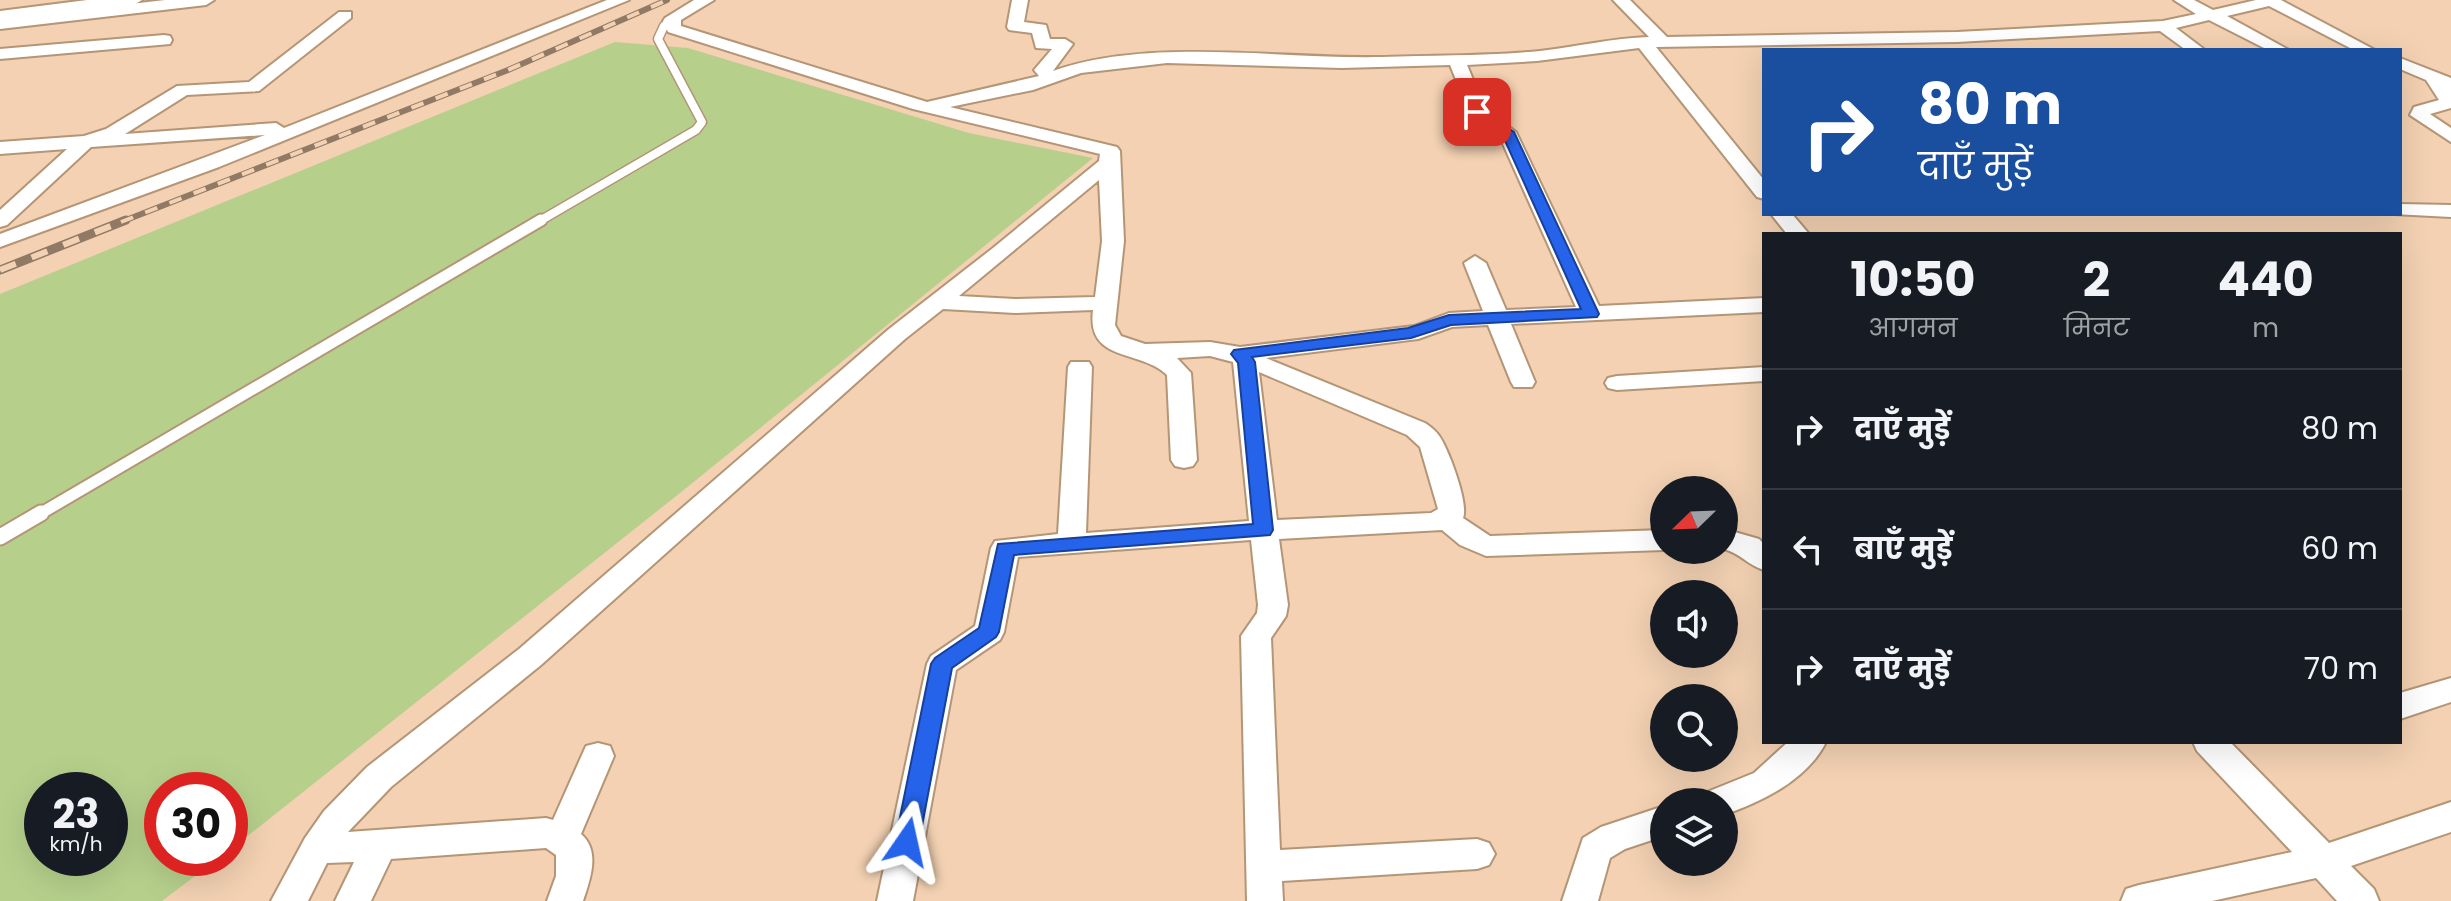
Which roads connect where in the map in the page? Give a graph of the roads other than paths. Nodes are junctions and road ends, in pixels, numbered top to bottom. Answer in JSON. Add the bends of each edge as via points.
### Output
{"nodes":[{"id":1,"x":90,"y":0,"type":"edge"},
{"id":2,"x":132,"y":0,"type":"edge"},
{"id":3,"x":206,"y":0,"type":"edge"},
{"id":4,"x":621,"y":0,"type":"edge"},
{"id":5,"x":706,"y":0,"type":"edge"},
{"id":6,"x":1020,"y":0,"type":"edge"},
{"id":7,"x":1621,"y":0,"type":"edge"},
{"id":8,"x":2182,"y":0,"type":"edge"},
{"id":9,"x":2270,"y":1,"type":"edge"},
{"id":10,"x":32,"y":10,"type":"junction"},
{"id":11,"x":0,"y":11,"type":"edge"},
{"id":12,"x":2213,"y":14,"type":"junction"},
{"id":13,"x":345,"y":15,"type":"dead end"},
{"id":14,"x":0,"y":17,"type":"edge"},
{"id":15,"x":671,"y":21,"type":"junction"},
{"id":16,"x":0,"y":24,"type":"edge"},
{"id":17,"x":2163,"y":26,"type":"junction"},
{"id":18,"x":2009,"y":34,"type":"junction"},
{"id":19,"x":164,"y":40,"type":"dead end"},
{"id":20,"x":1653,"y":41,"type":"junction"},
{"id":21,"x":2029,"y":48,"type":"edge"},
{"id":22,"x":2194,"y":48,"type":"edge"},
{"id":23,"x":2277,"y":48,"type":"edge"},
{"id":24,"x":2363,"y":48,"type":"edge"},
{"id":25,"x":0,"y":54,"type":"edge"},
{"id":26,"x":1457,"y":60,"type":"junction"},
{"id":27,"x":2402,"y":64,"type":"edge"},
{"id":28,"x":2442,"y":76,"type":"edge"},
{"id":29,"x":1051,"y":79,"type":"junction"},
{"id":30,"x":2451,"y":84,"type":"edge"},
{"id":31,"x":927,"y":106,"type":"junction"},
{"id":32,"x":303,"y":127,"type":"junction"},
{"id":33,"x":2451,"y":136,"type":"edge"},
{"id":34,"x":86,"y":142,"type":"junction"},
{"id":35,"x":0,"y":148,"type":"edge"},
{"id":36,"x":1108,"y":163,"type":"junction"},
{"id":37,"x":1762,"y":191,"type":"edge"},
{"id":38,"x":2402,"y":210,"type":"edge"},
{"id":39,"x":2451,"y":211,"type":"edge"},
{"id":40,"x":1783,"y":216,"type":"edge"},
{"id":41,"x":0,"y":221,"type":"edge"},
{"id":42,"x":1796,"y":232,"type":"edge"},
{"id":43,"x":0,"y":241,"type":"edge"},
{"id":44,"x":1475,"y":263,"type":"dead end"},
{"id":45,"x":938,"y":302,"type":"junction"},
{"id":46,"x":1106,"y":303,"type":"junction"},
{"id":47,"x":1762,"y":305,"type":"edge"},
{"id":48,"x":1591,"y":314,"type":"junction"},
{"id":49,"x":1497,"y":318,"type":"junction"},
{"id":50,"x":1136,"y":351,"type":"junction"},
{"id":51,"x":1242,"y":356,"type":"junction"},
{"id":52,"x":1080,"y":367,"type":"dead end"},
{"id":53,"x":1762,"y":374,"type":"edge"},
{"id":54,"x":1523,"y":382,"type":"dead end"},
{"id":55,"x":1617,"y":383,"type":"dead end"},
{"id":56,"x":1184,"y":460,"type":"dead end"},
{"id":57,"x":1446,"y":519,"type":"junction"},
{"id":58,"x":1264,"y":530,"type":"junction"},
{"id":59,"x":0,"y":537,"type":"edge"},
{"id":60,"x":1650,"y":540,"type":"edge"},
{"id":61,"x":1738,"y":543,"type":"edge"},
{"id":62,"x":1072,"y":544,"type":"junction"},
{"id":63,"x":1762,"y":558,"type":"edge"},
{"id":64,"x":2451,"y":690,"type":"edge"},
{"id":65,"x":2402,"y":705,"type":"edge"},
{"id":66,"x":1808,"y":744,"type":"edge"},
{"id":67,"x":2211,"y":744,"type":"edge"},
{"id":68,"x":598,"y":756,"type":"dead end"},
{"id":69,"x":1738,"y":794,"type":"edge"},
{"id":70,"x":2451,"y":817,"type":"edge"},
{"id":71,"x":1650,"y":826,"type":"edge"},
{"id":72,"x":562,"y":838,"type":"junction"},
{"id":73,"x":380,"y":845,"type":"junction"},
{"id":74,"x":317,"y":849,"type":"junction"},
{"id":75,"x":1477,"y":854,"type":"dead end"},
{"id":76,"x":2322,"y":861,"type":"junction"},
{"id":77,"x":1264,"y":884,"type":"edge"},
{"id":78,"x":289,"y":901,"type":"edge"},
{"id":79,"x":353,"y":901,"type":"edge"},
{"id":80,"x":565,"y":901,"type":"edge"},
{"id":81,"x":895,"y":901,"type":"edge"},
{"id":82,"x":1580,"y":901,"type":"edge"},
{"id":83,"x":2139,"y":901,"type":"edge"},
{"id":84,"x":2361,"y":901,"type":"edge"}],
"edges":[{"from":1,"to":10,"type":"street"},
{"from":2,"to":10,"type":"street"},
{"from":3,"to":16,"type":"street"},
{"from":4,"to":32,"type":"street"},
{"from":5,"to":15,"type":"street"},
{"from":6,"to":29,"type":"street","via":[[1015,27],[1040,28],[1042,44],[1065,44],[1043,70]]},
{"from":7,"to":20,"type":"street"},
{"from":8,"to":12,"type":"street"},
{"from":9,"to":12,"type":"street"},
{"from":9,"to":24,"type":"street"},
{"from":10,"to":11,"type":"street"},
{"from":10,"to":14,"type":"street"},
{"from":12,"to":17,"type":"street"},
{"from":12,"to":23,"type":"street"},
{"from":13,"to":34,"type":"street","via":[[253,87],[183,90],[113,133]]},
{"from":15,"to":31,"type":"street","via":[[679,32]]},
{"from":15,"to":59,"type":"lane","via":[[658,39],[702,122],[696,130]]},
{"from":17,"to":18,"type":"street"},
{"from":17,"to":22,"type":"street"},
{"from":18,"to":20,"type":"street"},
{"from":18,"to":21,"type":"street"},
{"from":19,"to":25,"type":"street"},
{"from":20,"to":26,"type":"street"},
{"from":20,"to":37,"type":"street","via":[[1713,133]]},
{"from":26,"to":29,"type":"street","via":[[1167,58],[1078,68]]},
{"from":26,"to":48,"type":"street","via":[[1477,112],[1507,132]]},
{"from":27,"to":28,"type":"street"},
{"from":28,"to":30,"type":"street"},
{"from":28,"to":33,"type":"street","via":[[2449,103],[2419,115]]},
{"from":29,"to":31,"type":"street"},
{"from":31,"to":36,"type":"street","via":[[1110,151]]},
{"from":32,"to":34,"type":"street"},
{"from":32,"to":43,"type":"street"},
{"from":34,"to":35,"type":"street"},
{"from":34,"to":41,"type":"street"},
{"from":36,"to":45,"type":"street"},
{"from":36,"to":46,"type":"street","via":[[1113,241]]},
{"from":38,"to":39,"type":"street"},
{"from":40,"to":42,"type":"street"},
{"from":44,"to":49,"type":"street"},
{"from":45,"to":46,"type":"street"},
{"from":45,"to":74,"type":"street","via":[[572,621],[379,777]]},
{"from":46,"to":50,"type":"street","via":[[1103,325],[1110,341]]},
{"from":47,"to":48,"type":"street"},
{"from":48,"to":49,"type":"street"},
{"from":49,"to":51,"type":"street","via":[[1449,320],[1411,333]]},
{"from":49,"to":54,"type":"street"},
{"from":50,"to":51,"type":"street","via":[[1226,350]]},
{"from":50,"to":56,"type":"street","via":[[1168,362],[1179,373]]},
{"from":51,"to":57,"type":"street","via":[[1407,424],[1428,438],[1452,506]]},
{"from":51,"to":58,"type":"street"},
{"from":52,"to":62,"type":"street"},
{"from":53,"to":55,"type":"street"},
{"from":57,"to":58,"type":"street"},
{"from":57,"to":60,"type":"street","via":[[1486,546]]},
{"from":58,"to":62,"type":"street"},
{"from":58,"to":77,"type":"street","via":[[1273,605],[1256,636]]},
{"from":61,"to":63,"type":"street"},
{"from":62,"to":81,"type":"street","via":[[1005,548],[989,632],[942,664]]},
{"from":64,"to":65,"type":"street"},
{"from":66,"to":69,"type":"street","via":[[1766,783]]},
{"from":67,"to":76,"type":"street"},
{"from":68,"to":72,"type":"street"},
{"from":70,"to":76,"type":"street"},
{"from":71,"to":82,"type":"street","via":[[1595,849]]},
{"from":72,"to":73,"type":"street","via":[[533,833]]},
{"from":72,"to":80,"type":"street","via":[[574,849],[576,861]]},
{"from":73,"to":74,"type":"street"},
{"from":73,"to":79,"type":"street"},
{"from":74,"to":78,"type":"street"},
{"from":75,"to":77,"type":"street"},
{"from":76,"to":83,"type":"street"},
{"from":76,"to":84,"type":"street"}]}
